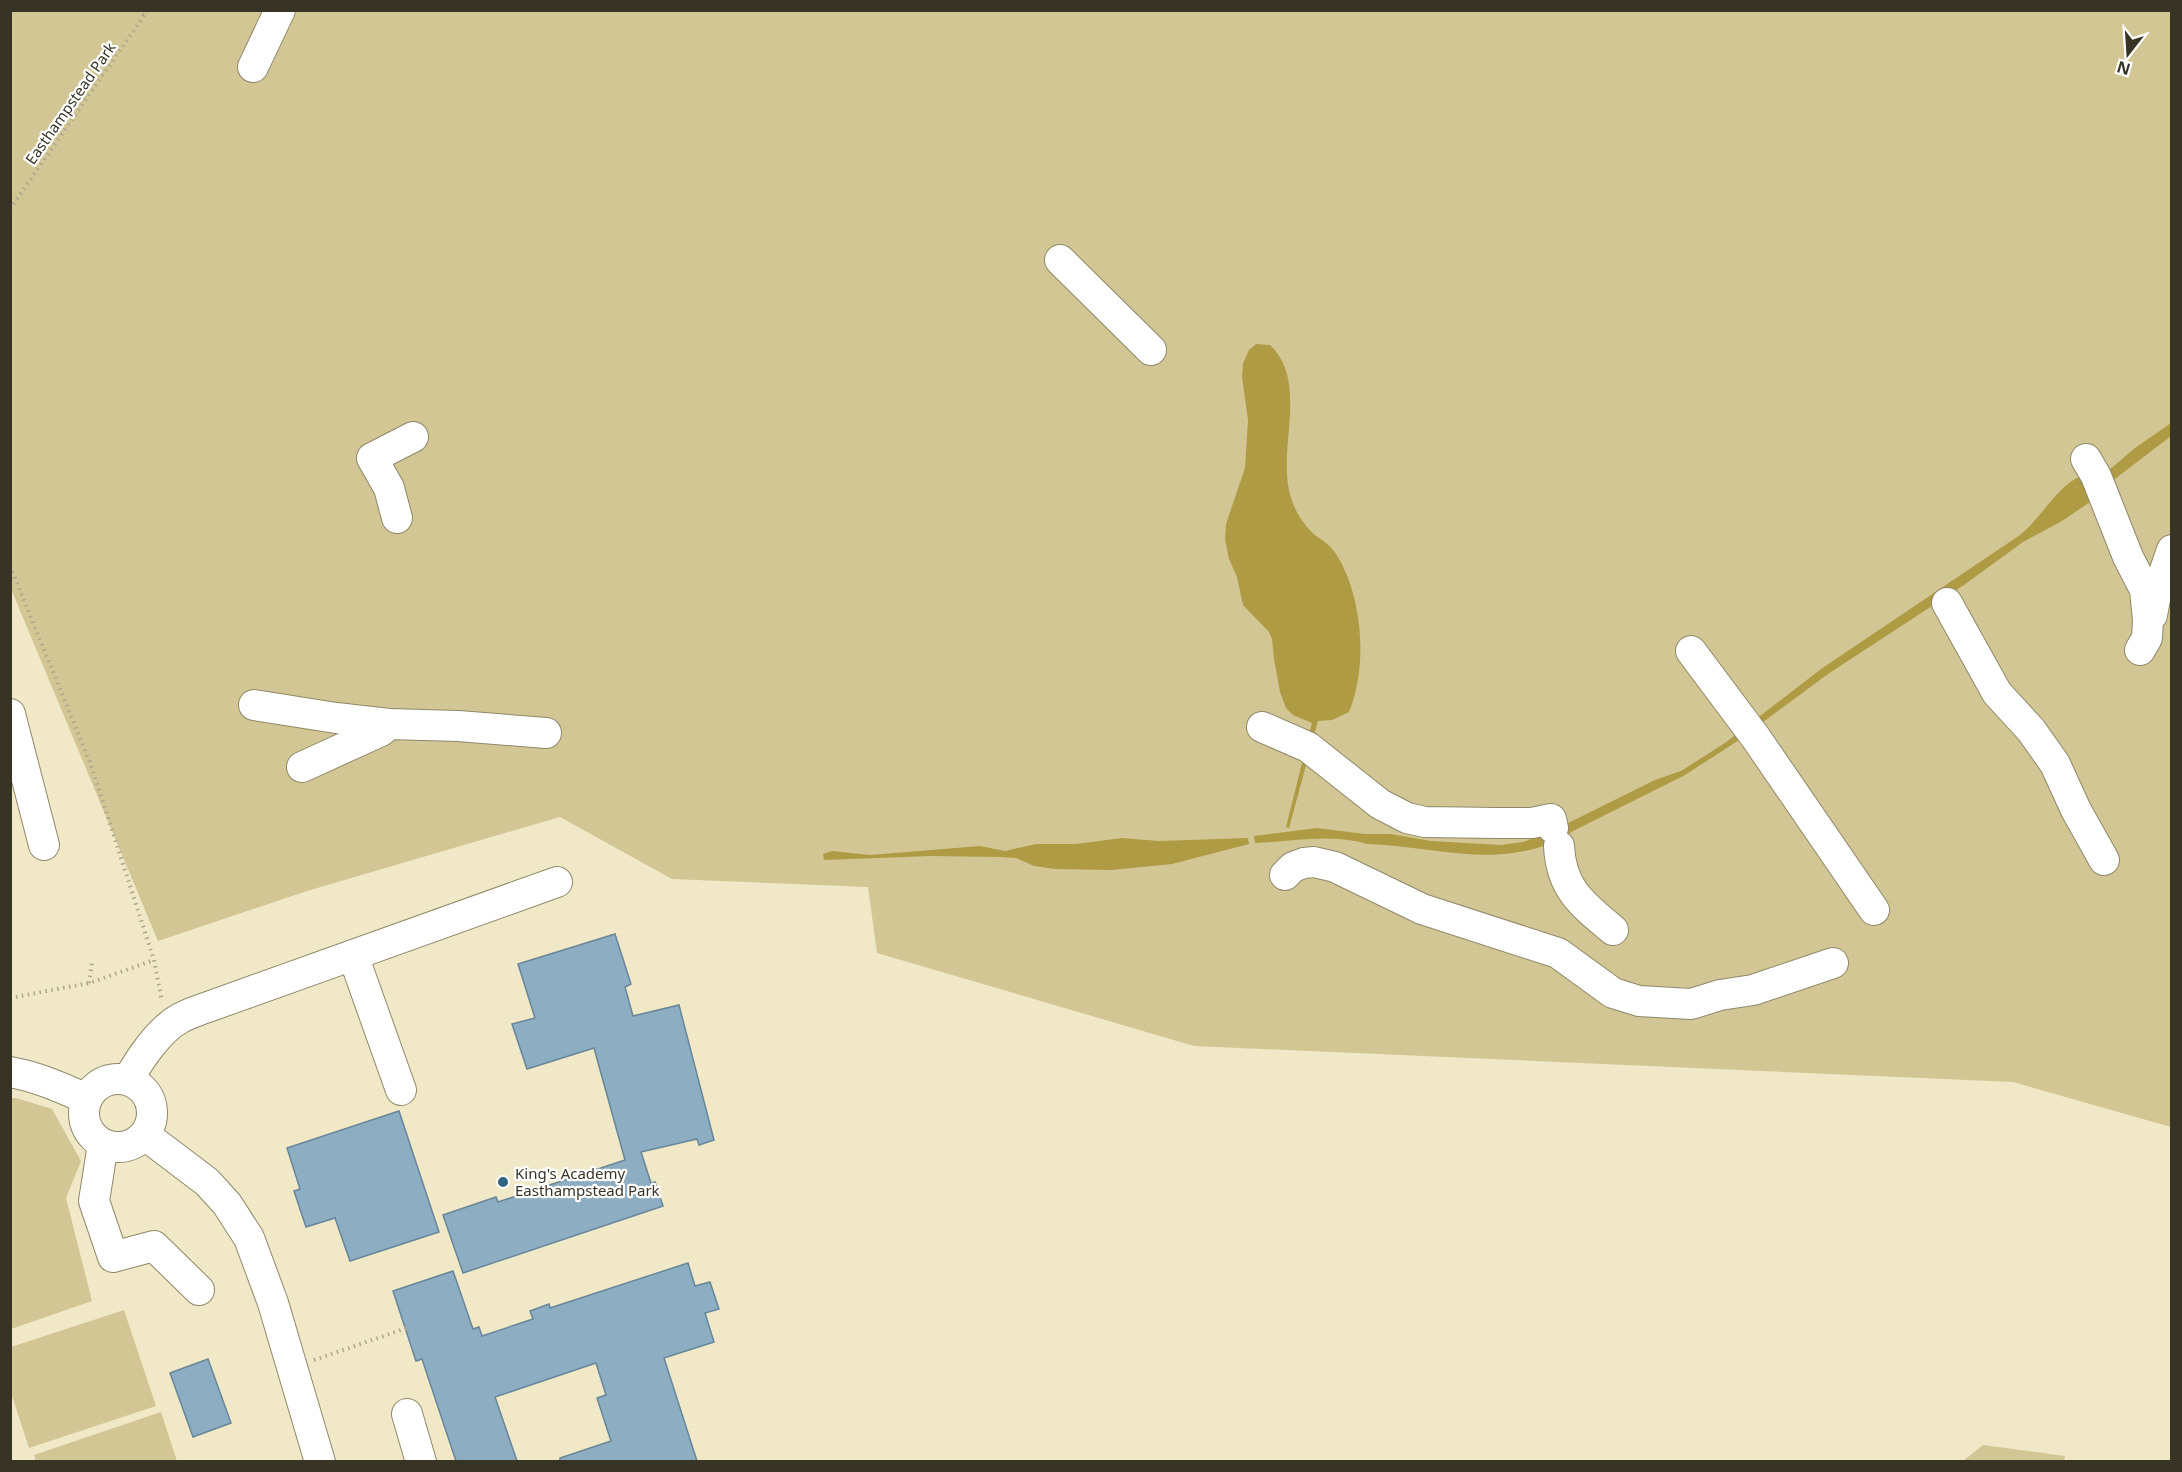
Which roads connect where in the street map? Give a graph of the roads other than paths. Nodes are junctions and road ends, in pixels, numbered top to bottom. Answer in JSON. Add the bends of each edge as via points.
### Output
{"nodes":[{"id":1,"x":280,"y":10,"type":"edge"},
{"id":2,"x":253,"y":67,"type":"dead end"},
{"id":3,"x":1060,"y":260,"type":"dead end"},
{"id":4,"x":1151,"y":350,"type":"dead end"},
{"id":5,"x":413,"y":437,"type":"dead end"},
{"id":6,"x":2086,"y":459,"type":"dead end"},
{"id":7,"x":397,"y":518,"type":"dead end"},
{"id":8,"x":2172,"y":550,"type":"edge"},
{"id":9,"x":1947,"y":603,"type":"dead end"},
{"id":10,"x":1691,"y":651,"type":"dead end"},
{"id":11,"x":254,"y":705,"type":"dead end"},
{"id":12,"x":10,"y":714,"type":"edge"},
{"id":13,"x":389,"y":724,"type":"junction"},
{"id":14,"x":1262,"y":727,"type":"dead end"},
{"id":15,"x":546,"y":733,"type":"dead end"},
{"id":16,"x":302,"y":767,"type":"dead end"},
{"id":17,"x":44,"y":845,"type":"dead end"},
{"id":18,"x":2104,"y":860,"type":"dead end"},
{"id":19,"x":1285,"y":875,"type":"dead end"},
{"id":20,"x":557,"y":882,"type":"dead end"},
{"id":21,"x":1874,"y":910,"type":"dead end"},
{"id":22,"x":1613,"y":930,"type":"dead end"},
{"id":23,"x":353,"y":955,"type":"junction"},
{"id":24,"x":1833,"y":963,"type":"dead end"},
{"id":25,"x":10,"y":1072,"type":"edge"},
{"id":26,"x":128,"y":1080,"type":"junction"},
{"id":27,"x":401,"y":1090,"type":"dead end"},
{"id":28,"x":87,"y":1099,"type":"junction"},
{"id":29,"x":145,"y":1135,"type":"junction"},
{"id":30,"x":103,"y":1144,"type":"junction"},
{"id":31,"x":200,"y":1290,"type":"dead end"},
{"id":32,"x":406,"y":1414,"type":"dead end"},
{"id":33,"x":320,"y":1461,"type":"edge"},
{"id":34,"x":421,"y":1461,"type":"edge"}],
"edges":[{"from":1,"to":2,"type":"street"},
{"from":3,"to":4,"type":"street"},
{"from":5,"to":7,"type":"street","via":[[361,461],[389,488]]},
{"from":6,"to":8,"type":"street","via":[[2145,590],[2148,620],[2144,644]]},
{"from":9,"to":18,"type":"street","via":[[1997,693],[2055,764]]},
{"from":10,"to":21,"type":"street"},
{"from":11,"to":13,"type":"street"},
{"from":12,"to":17,"type":"street"},
{"from":13,"to":15,"type":"street"},
{"from":13,"to":16,"type":"street"},
{"from":14,"to":22,"type":"street","via":[[1308,747],[1380,804],[1407,818],[1497,823],[1551,819],[1568,886],[1581,904]]},
{"from":19,"to":24,"type":"street","via":[[1304,863],[1335,867],[1422,909],[1558,953],[1613,993],[1639,1001],[1691,1004],[1753,990]]},
{"from":20,"to":23,"type":"street"},
{"from":23,"to":26,"type":"street","via":[[179,1019],[166,1028]]},
{"from":23,"to":27,"type":"street"},
{"from":25,"to":28,"type":"street","via":[[58,1085]]},
{"from":26,"to":28,"type":"street","via":[[105,1081]]},
{"from":26,"to":29,"type":"street","via":[[140,1086],[152,1107]]},
{"from":28,"to":30,"type":"street","via":[[86,1125]]},
{"from":29,"to":30,"type":"street","via":[[126,1147]]},
{"from":29,"to":33,"type":"street","via":[[207,1182],[249,1238],[273,1303]]},
{"from":30,"to":31,"type":"street","via":[[94,1201],[113,1257],[154,1246]]},
{"from":32,"to":34,"type":"street"}]}
